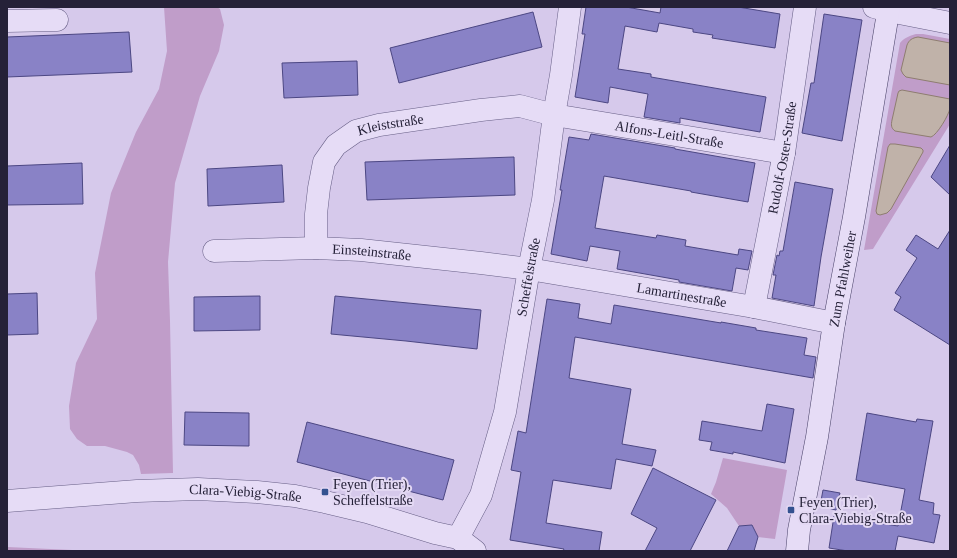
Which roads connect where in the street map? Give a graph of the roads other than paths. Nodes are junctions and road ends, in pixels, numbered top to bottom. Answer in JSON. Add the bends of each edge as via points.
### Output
{"nodes":[{"id":1,"x":570,"y":7,"type":"edge"},
{"id":2,"x":804,"y":7,"type":"edge"},
{"id":3,"x":884,"y":8,"type":"edge"},
{"id":4,"x":57,"y":20,"type":"dead end"},
{"id":5,"x":7,"y":21,"type":"edge"},
{"id":6,"x":950,"y":23,"type":"edge"},
{"id":7,"x":554,"y":115,"type":"junction"},
{"id":8,"x":784,"y":153,"type":"junction"},
{"id":9,"x":316,"y":248,"type":"junction"},
{"id":10,"x":214,"y":251,"type":"dead end"},
{"id":11,"x":529,"y":269,"type":"junction"},
{"id":12,"x":754,"y":307,"type":"junction"},
{"id":13,"x":834,"y":323,"type":"junction"},
{"id":14,"x":7,"y":501,"type":"edge"},
{"id":15,"x":466,"y":545,"type":"edge"},
{"id":16,"x":797,"y":551,"type":"edge"}],
"edges":[{"from":1,"to":7,"type":"street","name":"Scheffelstraße"},
{"from":2,"to":8,"type":"street","name":"Rudolf-Oster-Straße"},
{"from":3,"to":6,"type":"street"},
{"from":3,"to":13,"type":"street","name":"Zum Pfahlweiher","via":[[854,217]]},
{"from":4,"to":5,"type":"street"},
{"from":7,"to":8,"type":"street","name":"Alfons-Leitl-Straße"},
{"from":7,"to":9,"type":"street","name":"Kleiststraße","via":[[520,106],[379,125],[356,131],[336,145],[324,162],[316,214]]},
{"from":7,"to":11,"type":"street","name":"Scheffelstraße","via":[[543,200]]},
{"from":8,"to":12,"type":"street","name":"Rudolf-Oster-Straße"},
{"from":9,"to":10,"type":"street","name":"Einsteinstraße"},
{"from":9,"to":11,"type":"street","name":"Einsteinstraße","via":[[361,250]]},
{"from":11,"to":12,"type":"street","name":"Lamartinestraße"},
{"from":11,"to":15,"type":"street","name":"Scheffelstraße","via":[[505,412]]},
{"from":12,"to":13,"type":"street","name":"Lamartinestraße"},
{"from":13,"to":16,"type":"street","name":"Zum Pfahlweiher"},
{"from":14,"to":15,"type":"street","name":"Clara-Viebig-Straße","via":[[137,491],[198,489],[257,492],[295,496],[367,512]]}]}
